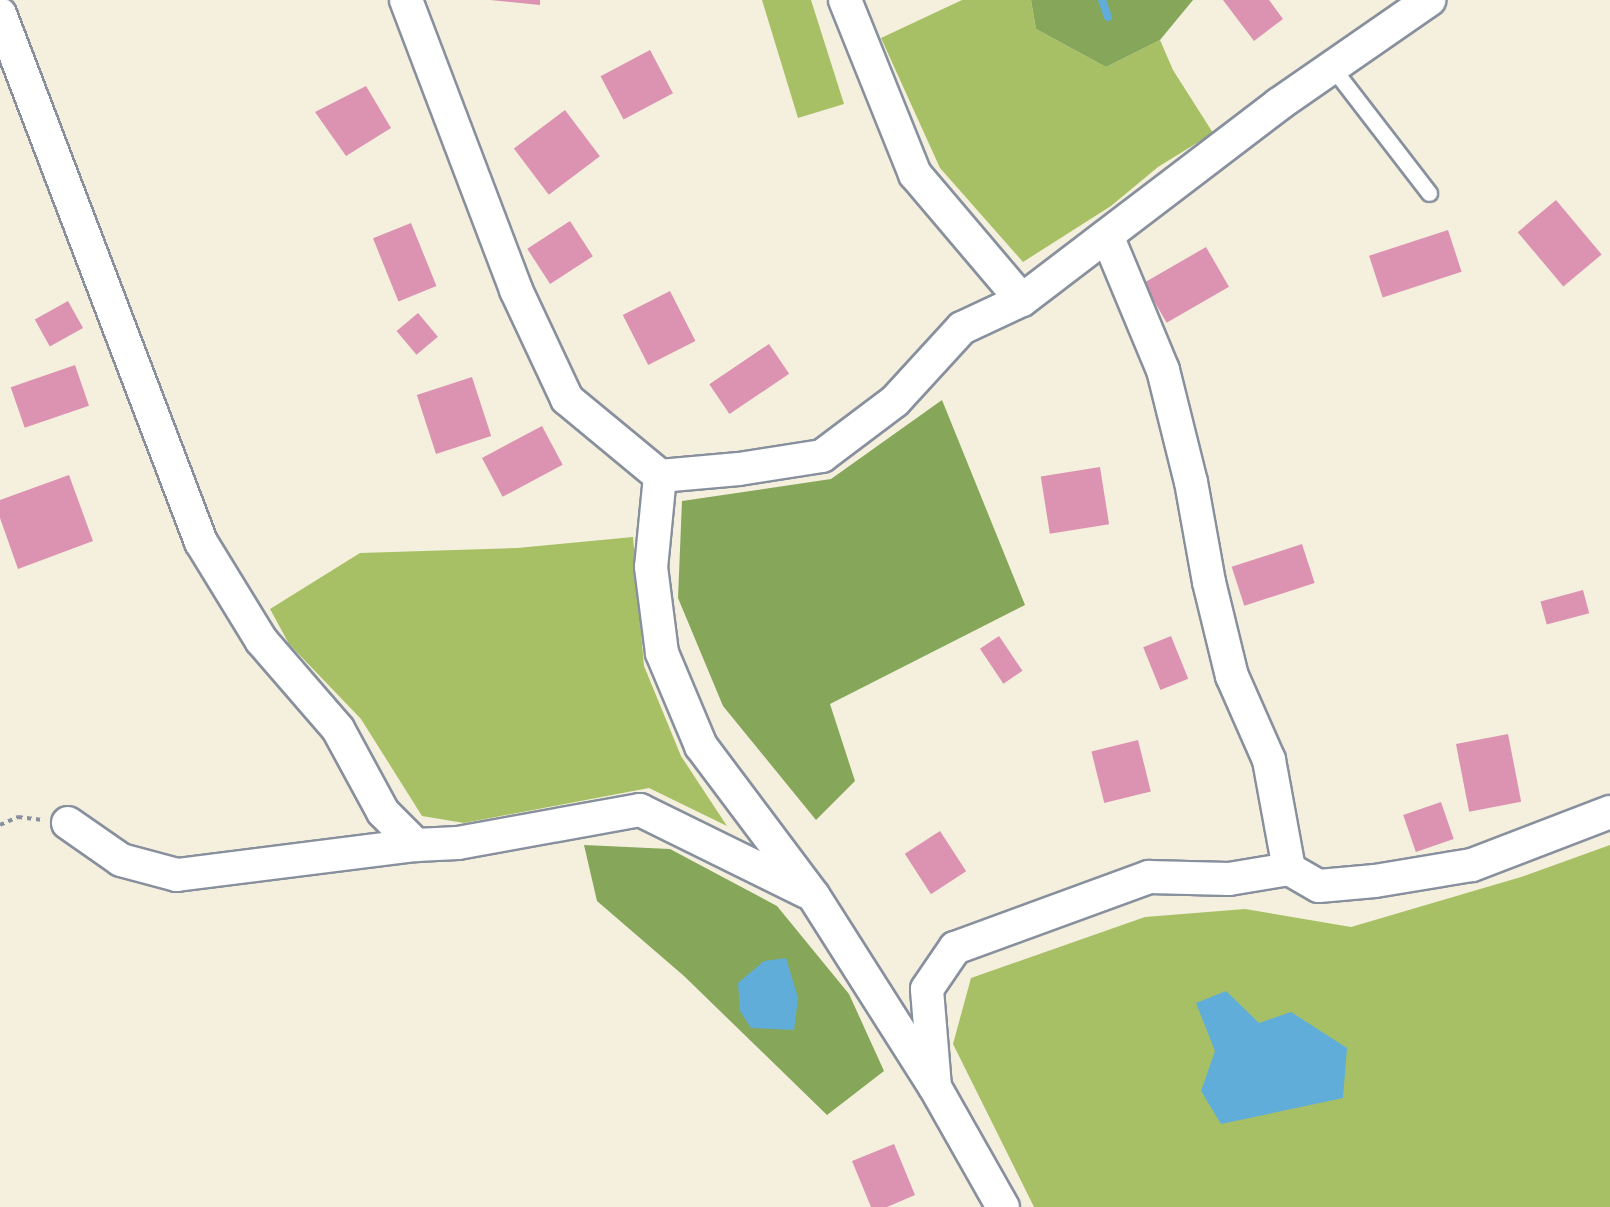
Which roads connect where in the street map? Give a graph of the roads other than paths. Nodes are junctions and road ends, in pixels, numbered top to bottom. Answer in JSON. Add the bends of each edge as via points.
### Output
{"nodes":[{"id":1,"x":406,"y":0,"type":"edge"},
{"id":2,"x":845,"y":0,"type":"edge"},
{"id":3,"x":1429,"y":0,"type":"edge"},
{"id":4,"x":0,"y":14,"type":"edge"},
{"id":5,"x":1332,"y":67,"type":"junction"},
{"id":6,"x":1429,"y":193,"type":"dead end"},
{"id":7,"x":1108,"y":238,"type":"junction"},
{"id":8,"x":1022,"y":300,"type":"junction"},
{"id":9,"x":660,"y":476,"type":"junction"},
{"id":10,"x":1610,"y":812,"type":"edge"},
{"id":11,"x":68,"y":823,"type":"road end"},
{"id":12,"x":416,"y":844,"type":"junction"},
{"id":13,"x":1289,"y":869,"type":"junction"},
{"id":14,"x":813,"y":895,"type":"junction"},
{"id":15,"x":935,"y":1087,"type":"junction"},
{"id":16,"x":1003,"y":1207,"type":"edge"}],
"edges":[{"from":1,"to":9,"type":"street","via":[[516,290],[567,399]]},
{"from":2,"to":8,"type":"street","via":[[915,174]]},
{"from":3,"to":5,"type":"street"},
{"from":4,"to":12,"type":"street","via":[[201,542],[261,640],[338,729],[383,812]]},
{"from":5,"to":6,"type":"lane"},
{"from":5,"to":7,"type":"street"},
{"from":7,"to":8,"type":"street"},
{"from":7,"to":13,"type":"street","via":[[1163,370],[1232,676],[1269,760]]},
{"from":8,"to":9,"type":"street","via":[[962,328],[895,400],[822,456]]},
{"from":9,"to":14,"type":"street","via":[[651,567],[662,653],[701,747]]},
{"from":10,"to":13,"type":"street","via":[[1472,865],[1319,886]]},
{"from":11,"to":12,"type":"street","via":[[121,860],[177,875]]},
{"from":12,"to":14,"type":"street","via":[[458,843],[640,810]]},
{"from":13,"to":15,"type":"street","via":[[1229,879],[1149,877],[955,948],[927,989]]},
{"from":14,"to":15,"type":"street"},
{"from":15,"to":16,"type":"street"}]}
